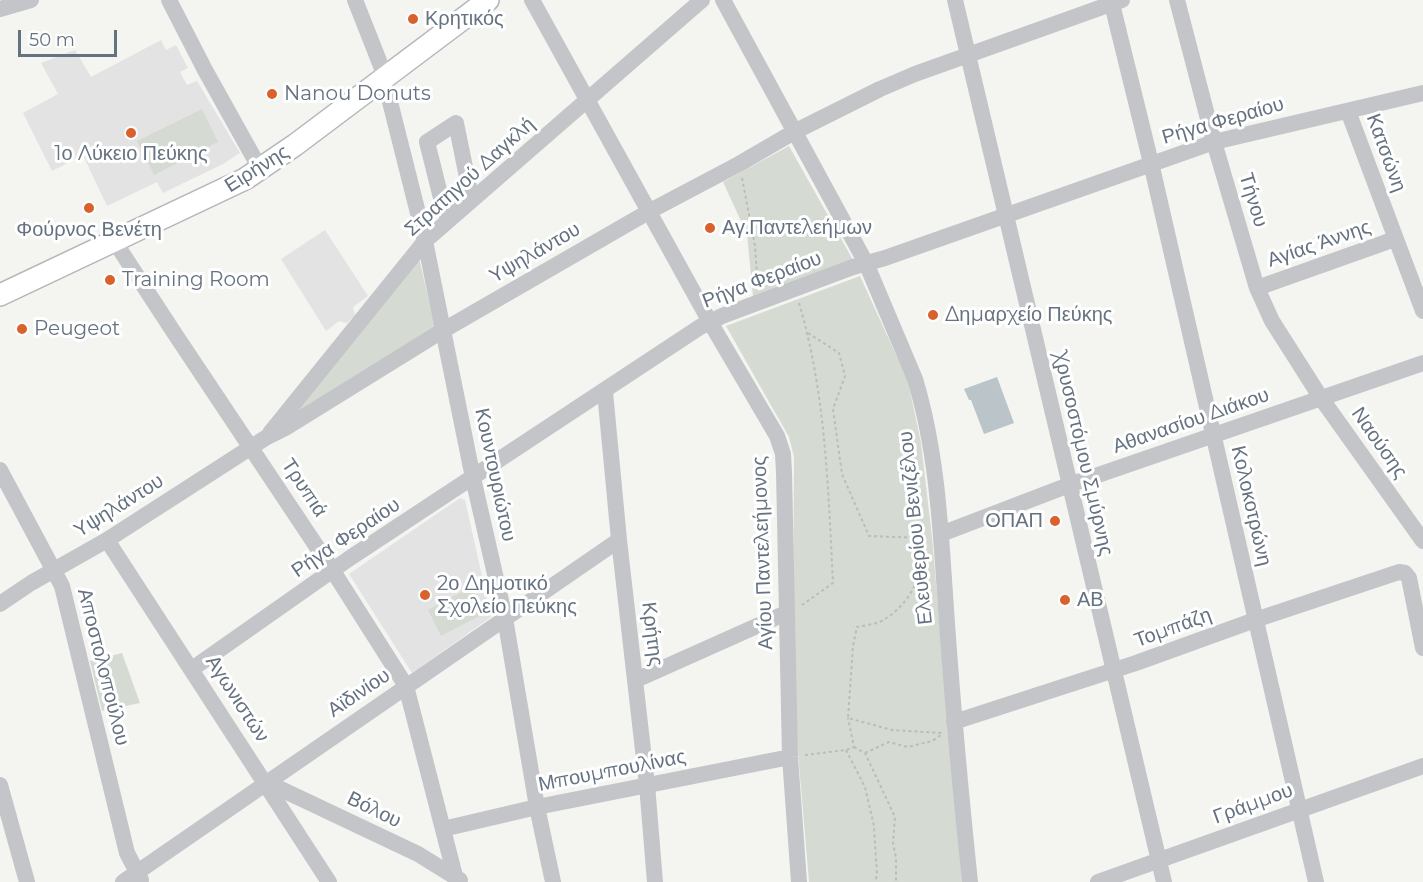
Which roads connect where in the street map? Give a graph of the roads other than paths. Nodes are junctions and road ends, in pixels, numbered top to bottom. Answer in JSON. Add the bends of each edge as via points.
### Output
{"nodes":[{"id":1,"x":32,"y":0,"type":"edge"},
{"id":2,"x":169,"y":0,"type":"edge"},
{"id":3,"x":355,"y":0,"type":"edge"},
{"id":4,"x":468,"y":0,"type":"edge"},
{"id":5,"x":488,"y":0,"type":"edge"},
{"id":6,"x":702,"y":0,"type":"edge"},
{"id":7,"x":723,"y":0,"type":"edge"},
{"id":8,"x":955,"y":0,"type":"edge"},
{"id":9,"x":1177,"y":0,"type":"edge"},
{"id":10,"x":534,"y":1,"type":"edge"},
{"id":11,"x":1115,"y":1,"type":"edge"},
{"id":12,"x":0,"y":9,"type":"edge"},
{"id":13,"x":968,"y":55,"type":"junction"},
{"id":14,"x":382,"y":73,"type":"junction"},
{"id":15,"x":1423,"y":93,"type":"edge"},
{"id":16,"x":589,"y":100,"type":"junction"},
{"id":17,"x":1348,"y":111,"type":"junction"},
{"id":18,"x":794,"y":132,"type":"junction"},
{"id":19,"x":1214,"y":142,"type":"junction"},
{"id":20,"x":254,"y":158,"type":"junction"},
{"id":21,"x":1151,"y":163,"type":"junction"},
{"id":22,"x":650,"y":211,"type":"junction"},
{"id":23,"x":1005,"y":215,"type":"junction"},
{"id":24,"x":1395,"y":239,"type":"junction"},
{"id":25,"x":425,"y":241,"type":"junction"},
{"id":26,"x":115,"y":242,"type":"junction"},
{"id":27,"x":867,"y":263,"type":"junction"},
{"id":28,"x":0,"y":280,"type":"edge"},
{"id":29,"x":1257,"y":288,"type":"junction"},
{"id":30,"x":0,"y":295,"type":"edge"},
{"id":31,"x":1423,"y":311,"type":"edge"},
{"id":32,"x":710,"y":322,"type":"junction"},
{"id":33,"x":442,"y":331,"type":"junction"},
{"id":34,"x":1423,"y":363,"type":"edge"},
{"id":35,"x":605,"y":392,"type":"junction"},
{"id":36,"x":1321,"y":398,"type":"junction"},
{"id":37,"x":1214,"y":436,"type":"junction"},
{"id":38,"x":267,"y":437,"type":"junction"},
{"id":39,"x":251,"y":447,"type":"junction"},
{"id":40,"x":0,"y":470,"type":"edge"},
{"id":41,"x":474,"y":478,"type":"junction"},
{"id":42,"x":1069,"y":485,"type":"junction"},
{"id":43,"x":941,"y":534,"type":"junction"},
{"id":44,"x":107,"y":540,"type":"junction"},
{"id":45,"x":619,"y":540,"type":"junction"},
{"id":46,"x":1423,"y":541,"type":"edge"},
{"id":47,"x":54,"y":570,"type":"junction"},
{"id":48,"x":333,"y":571,"type":"junction"},
{"id":49,"x":0,"y":604,"type":"edge"},
{"id":50,"x":786,"y":613,"type":"junction"},
{"id":51,"x":505,"y":618,"type":"junction"},
{"id":52,"x":1255,"y":620,"type":"junction"},
{"id":53,"x":1423,"y":648,"type":"edge"},
{"id":54,"x":192,"y":669,"type":"junction"},
{"id":55,"x":1113,"y":671,"type":"junction"},
{"id":56,"x":636,"y":680,"type":"junction"},
{"id":57,"x":406,"y":686,"type":"junction"},
{"id":58,"x":951,"y":728,"type":"junction"},
{"id":59,"x":790,"y":757,"type":"junction"},
{"id":60,"x":1423,"y":766,"type":"edge"},
{"id":61,"x":266,"y":782,"type":"junction"},
{"id":62,"x":0,"y":785,"type":"edge"},
{"id":63,"x":647,"y":785,"type":"junction"},
{"id":64,"x":309,"y":802,"type":"junction"},
{"id":65,"x":537,"y":807,"type":"junction"},
{"id":66,"x":1299,"y":810,"type":"junction"},
{"id":67,"x":291,"y":824,"type":"junction"},
{"id":68,"x":443,"y":829,"type":"junction"},
{"id":69,"x":1158,"y":861,"type":"junction"},
{"id":70,"x":134,"y":879,"type":"edge"},
{"id":71,"x":459,"y":879,"type":"edge"},
{"id":72,"x":27,"y":882,"type":"edge"},
{"id":73,"x":329,"y":882,"type":"edge"},
{"id":74,"x":553,"y":882,"type":"edge"},
{"id":75,"x":655,"y":882,"type":"edge"},
{"id":76,"x":800,"y":882,"type":"edge"},
{"id":77,"x":970,"y":882,"type":"edge"},
{"id":78,"x":1098,"y":882,"type":"edge"},
{"id":79,"x":1164,"y":882,"type":"edge"},
{"id":80,"x":1316,"y":882,"type":"edge"}],
"edges":[{"from":1,"to":12,"type":"street"},
{"from":2,"to":20,"type":"street"},
{"from":3,"to":14,"type":"street","name":"Κουντουριώτου"},
{"from":4,"to":14,"type":"main road","name":"Ειρήνης"},
{"from":5,"to":14,"type":"main road","name":"Ειρήνης"},
{"from":6,"to":16,"type":"street","name":"Στρατηγού Δαγκλή"},
{"from":7,"to":18,"type":"street","name":"Ελευθερίου Βενιζέλου"},
{"from":8,"to":13,"type":"street","name":"Χρυσοστόμου Σμύρνης"},
{"from":9,"to":19,"type":"street","name":"Τήνου"},
{"from":10,"to":16,"type":"street","name":"Αγίου Παντελεήμονος"},
{"from":11,"to":13,"type":"street","name":"Υψηλάντου"},
{"from":11,"to":21,"type":"street","name":"Κολοκοτρώνη"},
{"from":13,"to":18,"type":"street","name":"Υψηλάντου","via":[[880,89]]},
{"from":13,"to":23,"type":"street","name":"Χρυσοστόμου Σμύρνης"},
{"from":14,"to":20,"type":"main road","name":"Ειρήνης"},
{"from":14,"to":25,"type":"street","name":"Κουντουριώτου"},
{"from":14,"to":26,"type":"main road","name":"Ειρήνης","via":[[295,145],[245,178]]},
{"from":15,"to":17,"type":"street","name":"Ρήγα Φεραίου"},
{"from":16,"to":22,"type":"street","name":"Αγίου Παντελεήμονος"},
{"from":16,"to":25,"type":"street","name":"Στρατηγού Δαγκλή","via":[[446,215]]},
{"from":17,"to":19,"type":"street","name":"Ρήγα Φεραίου"},
{"from":17,"to":24,"type":"street","name":"Κατσώνη"},
{"from":18,"to":22,"type":"street","name":"Υψηλάντου"},
{"from":18,"to":27,"type":"street","name":"Ελευθερίου Βενιζέλου"},
{"from":19,"to":21,"type":"street","name":"Ρήγα Φεραίου"},
{"from":19,"to":29,"type":"street","name":"Τήνου"},
{"from":20,"to":28,"type":"main road","name":"Ειρήνης"},
{"from":21,"to":23,"type":"street","name":"Ρήγα Φεραίου"},
{"from":21,"to":37,"type":"street","name":"Κολοκοτρώνη"},
{"from":22,"to":32,"type":"street","name":"Αγίου Παντελεήμονος"},
{"from":22,"to":33,"type":"street","name":"Υψηλάντου"},
{"from":23,"to":27,"type":"street","name":"Ρήγα Φεραίου"},
{"from":23,"to":42,"type":"street","name":"Χρυσοστόμου Σμύρνης"},
{"from":24,"to":29,"type":"street","name":"Αγίας Άννης"},
{"from":24,"to":31,"type":"street","name":"Κατσώνη"},
{"from":25,"to":33,"type":"street","name":"Κουντουριώτου"},
{"from":25,"to":38,"type":"street","name":"Στρατηγού Δαγκλή"},
{"from":26,"to":30,"type":"main road","name":"Ειρήνης"},
{"from":26,"to":39,"type":"street","name":"Τρυπιά"},
{"from":27,"to":32,"type":"street","name":"Ρήγα Φεραίου"},
{"from":27,"to":43,"type":"street","name":"Ελευθερίου Βενιζέλου","via":[[920,396],[933,454]]},
{"from":29,"to":36,"type":"street","name":"Τήνου","via":[[1272,321]]},
{"from":32,"to":35,"type":"street","name":"Ρήγα Φεραίου"},
{"from":32,"to":50,"type":"street","name":"Αγίου Παντελεήμονος","via":[[771,423],[783,454]]},
{"from":33,"to":38,"type":"street","name":"Υψηλάντου"},
{"from":33,"to":41,"type":"street","name":"Κουντουριώτου"},
{"from":34,"to":36,"type":"street","name":"Αθανασίου Διάκου"},
{"from":35,"to":41,"type":"street","name":"Ρήγα Φεραίου"},
{"from":35,"to":45,"type":"street","name":"Κρήτης"},
{"from":36,"to":37,"type":"street","name":"Αθανασίου Διάκου"},
{"from":36,"to":46,"type":"street","name":"Ναούσης"},
{"from":37,"to":42,"type":"street","name":"Αθανασίου Διάκου"},
{"from":37,"to":52,"type":"street","name":"Κολοκοτρώνη"},
{"from":38,"to":39,"type":"street","name":"Υψηλάντου"},
{"from":39,"to":44,"type":"street","name":"Υψηλάντου"},
{"from":39,"to":48,"type":"street","name":"Τρυπιά"},
{"from":40,"to":47,"type":"street","name":"Αποστολοπούλου"},
{"from":41,"to":48,"type":"street","name":"Ρήγα Φεραίου"},
{"from":41,"to":51,"type":"street","name":"Κουντουριώτου"},
{"from":42,"to":43,"type":"street","name":"Αθανασίου Διάκου"},
{"from":42,"to":55,"type":"street","name":"Χρυσοστόμου Σμύρνης"},
{"from":43,"to":58,"type":"street","name":"Ελευθερίου Βενιζέλου"},
{"from":44,"to":47,"type":"street","name":"Υψηλάντου"},
{"from":44,"to":54,"type":"street","name":"Αγωνιστών"},
{"from":45,"to":51,"type":"street","name":"Αϊδινίου"},
{"from":45,"to":56,"type":"street","name":"Κρήτης"},
{"from":47,"to":49,"type":"street","name":"Υψηλάντου"},
{"from":47,"to":70,"type":"street","name":"Αποστολοπούλου","via":[[62,586]]},
{"from":48,"to":54,"type":"street","name":"Ρήγα Φεραίου"},
{"from":48,"to":57,"type":"street","name":"Τρυπιά"},
{"from":50,"to":56,"type":"street"},
{"from":50,"to":59,"type":"street","name":"Αγίου Παντελεήμονος"},
{"from":51,"to":57,"type":"street","name":"Αϊδινίου"},
{"from":51,"to":65,"type":"street","name":"Κουντουριώτου"},
{"from":52,"to":53,"type":"street","name":"Τομπάζη","via":[[1399,572],[1409,578]]},
{"from":52,"to":55,"type":"street","name":"Τομπάζη"},
{"from":52,"to":66,"type":"street","name":"Κολοκοτρώνη"},
{"from":54,"to":61,"type":"street","name":"Αγωνιστών"},
{"from":55,"to":58,"type":"street","name":"Τομπάζη"},
{"from":55,"to":69,"type":"street","name":"Χρυσοστόμου Σμύρνης"},
{"from":56,"to":63,"type":"street","name":"Κρήτης"},
{"from":57,"to":61,"type":"street","name":"Αϊδινίου"},
{"from":57,"to":68,"type":"street","name":"Τρυπιά"},
{"from":58,"to":77,"type":"street","name":"Ελευθερίου Βενιζέλου"},
{"from":59,"to":63,"type":"street","name":"Μπουμπουλίνας"},
{"from":59,"to":76,"type":"street","name":"Αγίου Παντελεήμονος"},
{"from":60,"to":66,"type":"street","name":"Γράμμου"},
{"from":61,"to":64,"type":"street","name":"Βόλου"},
{"from":61,"to":67,"type":"street","name":"Αγωνιστών"},
{"from":61,"to":70,"type":"street","name":"Αϊδινίου"},
{"from":62,"to":72,"type":"street"},
{"from":63,"to":65,"type":"street","name":"Μπουμπουλίνας"},
{"from":63,"to":75,"type":"street","name":"Κρήτης"},
{"from":64,"to":67,"type":"street"},
{"from":64,"to":71,"type":"street","name":"Βόλου","via":[[418,854]]},
{"from":65,"to":68,"type":"street","name":"Μπουμπουλίνας"},
{"from":65,"to":74,"type":"street","name":"Κουντουριώτου"},
{"from":66,"to":69,"type":"street","name":"Γράμμου"},
{"from":66,"to":80,"type":"street","name":"Κολοκοτρώνη"},
{"from":67,"to":73,"type":"street","name":"Αγωνιστών"},
{"from":68,"to":71,"type":"street","name":"Τρυπιά"},
{"from":69,"to":78,"type":"street","name":"Γράμμου"},
{"from":69,"to":79,"type":"street","name":"Χρυσοστόμου Σμύρνης"}]}
